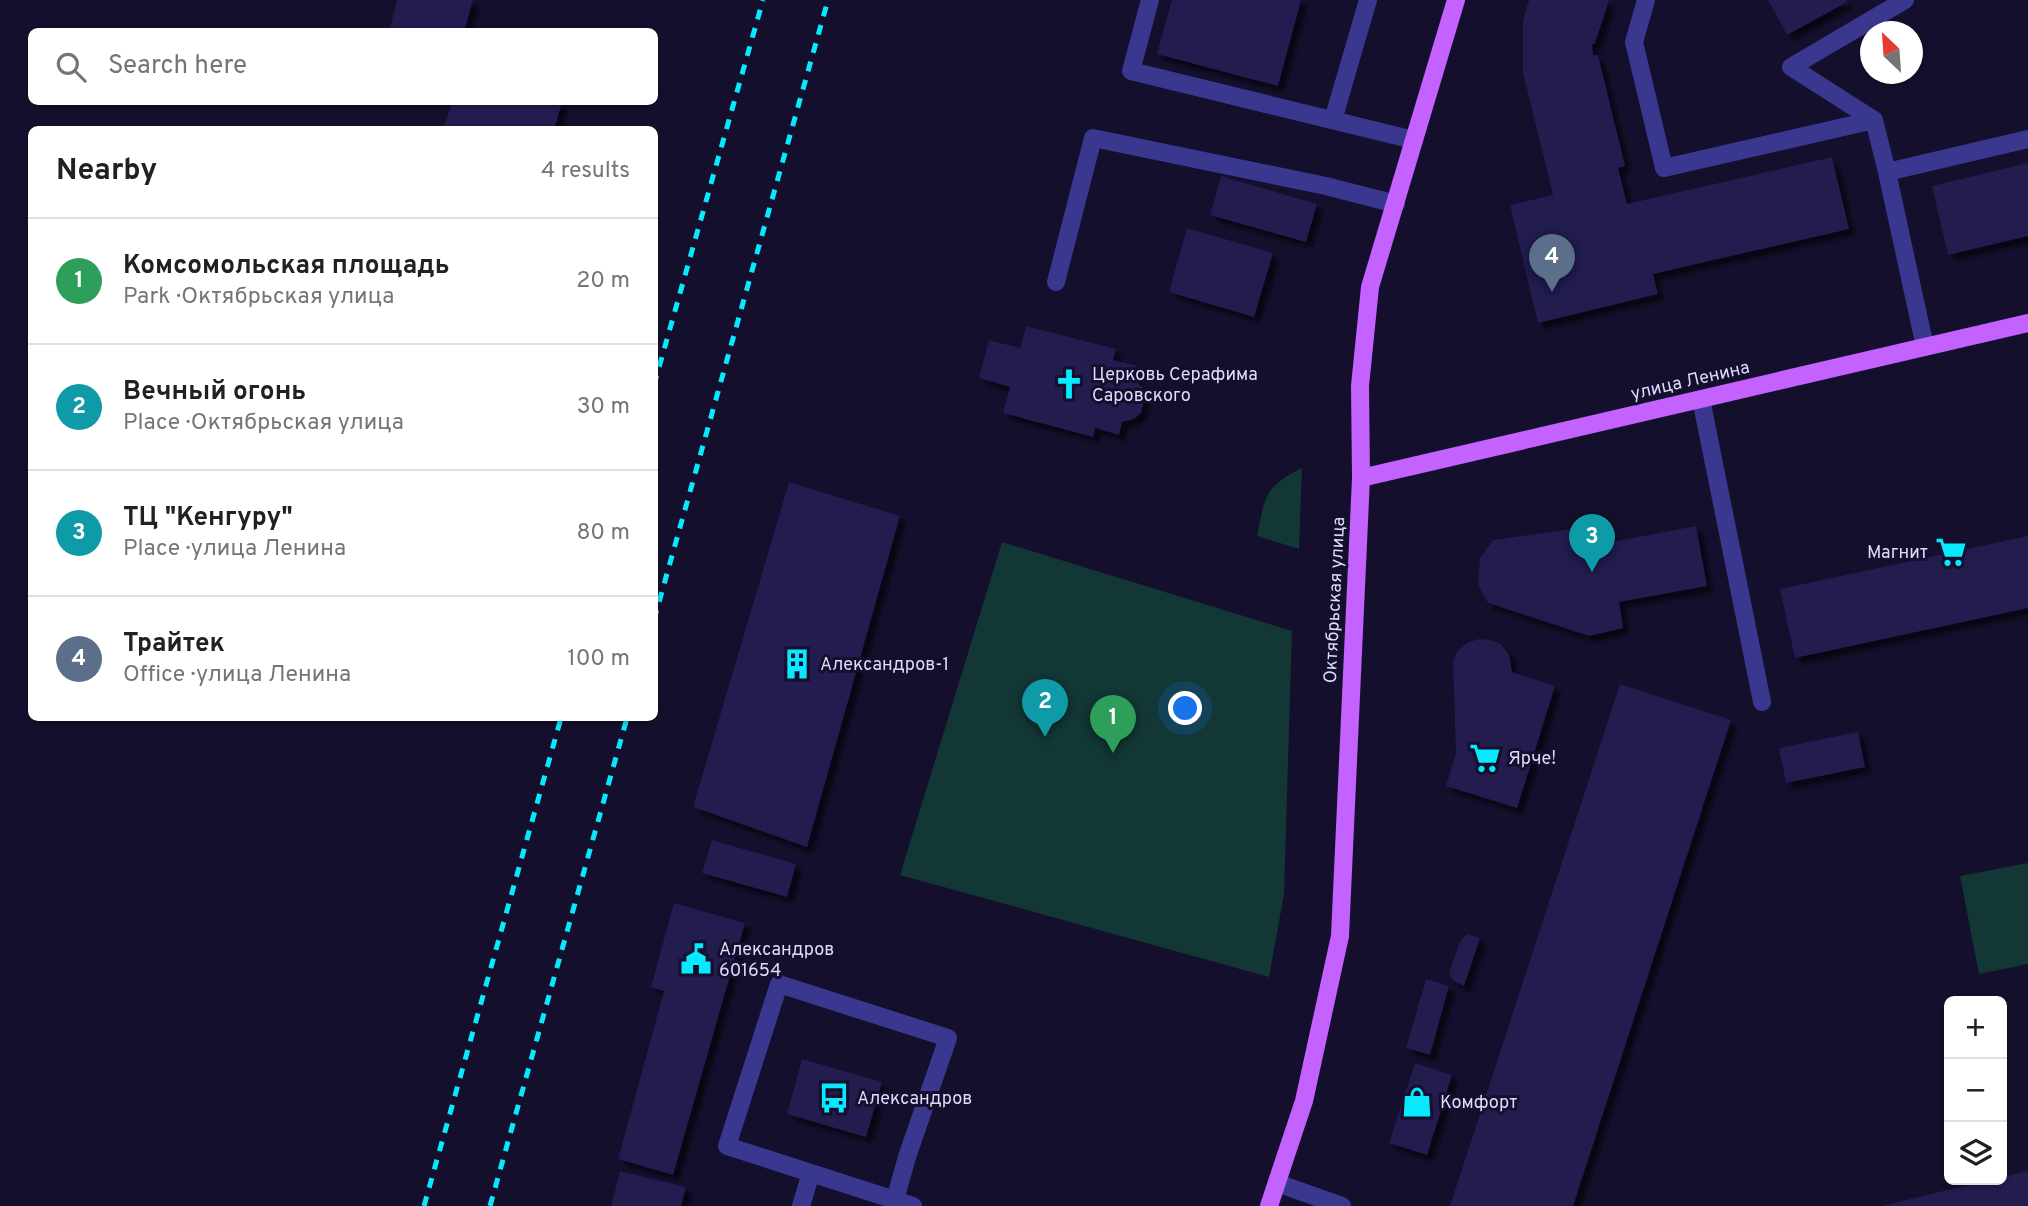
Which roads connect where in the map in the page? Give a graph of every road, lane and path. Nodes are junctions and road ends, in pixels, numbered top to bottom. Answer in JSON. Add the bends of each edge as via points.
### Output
{"nodes":[{"id":1,"x":1150,"y":0,"type":"edge"},
{"id":2,"x":1368,"y":0,"type":"edge"},
{"id":3,"x":1456,"y":0,"type":"edge"},
{"id":4,"x":1646,"y":0,"type":"edge"},
{"id":5,"x":1905,"y":0,"type":"edge"},
{"id":6,"x":1333,"y":120,"type":"junction"},
{"id":7,"x":1874,"y":120,"type":"junction"},
{"id":8,"x":2028,"y":139,"type":"edge"},
{"id":9,"x":1414,"y":140,"type":"junction"},
{"id":10,"x":1887,"y":172,"type":"junction"},
{"id":11,"x":1396,"y":204,"type":"junction"},
{"id":12,"x":1056,"y":282,"type":"dead end"},
{"id":13,"x":2028,"y":323,"type":"edge"},
{"id":14,"x":1925,"y":346,"type":"junction"},
{"id":15,"x":1702,"y":398,"type":"junction"},
{"id":16,"x":1361,"y":478,"type":"junction"},
{"id":17,"x":1762,"y":702,"type":"dead end"},
{"id":18,"x":811,"y":1173,"type":"junction"},
{"id":19,"x":1277,"y":1183,"type":"junction"},
{"id":20,"x":895,"y":1200,"type":"junction"},
{"id":21,"x":801,"y":1206,"type":"edge"},
{"id":22,"x":913,"y":1206,"type":"edge"},
{"id":23,"x":1269,"y":1206,"type":"edge"},
{"id":24,"x":1342,"y":1206,"type":"edge"}],
"edges":[{"from":1,"to":6,"type":"street","via":[[1131,71]]},
{"from":2,"to":6,"type":"street"},
{"from":3,"to":9,"type":"main road","name":"Октябрьская улица"},
{"from":4,"to":7,"type":"street","via":[[1634,42],[1664,168]]},
{"from":5,"to":7,"type":"street","via":[[1791,67]]},
{"from":6,"to":9,"type":"street"},
{"from":7,"to":10,"type":"street"},
{"from":8,"to":10,"type":"street"},
{"from":9,"to":11,"type":"main road","name":"Октябрьская улица"},
{"from":10,"to":14,"type":"street"},
{"from":11,"to":12,"type":"street","via":[[1093,138]]},
{"from":11,"to":16,"type":"main road","name":"Октябрьская улица","via":[[1370,287],[1360,386]]},
{"from":13,"to":14,"type":"main road","name":"улица Ленина"},
{"from":14,"to":15,"type":"main road","name":"улица Ленина"},
{"from":15,"to":16,"type":"main road","name":"улица Ленина"},
{"from":15,"to":17,"type":"street"},
{"from":16,"to":19,"type":"main road","name":"Октябрьская улица","via":[[1340,936],[1304,1101]]},
{"from":18,"to":20,"type":"street"},
{"from":18,"to":20,"type":"street","via":[[727,1146],[779,984],[948,1038]]},
{"from":18,"to":21,"type":"street"},
{"from":19,"to":23,"type":"main road","name":"Октябрьская улица"},
{"from":19,"to":24,"type":"street"},
{"from":20,"to":22,"type":"street"}]}
